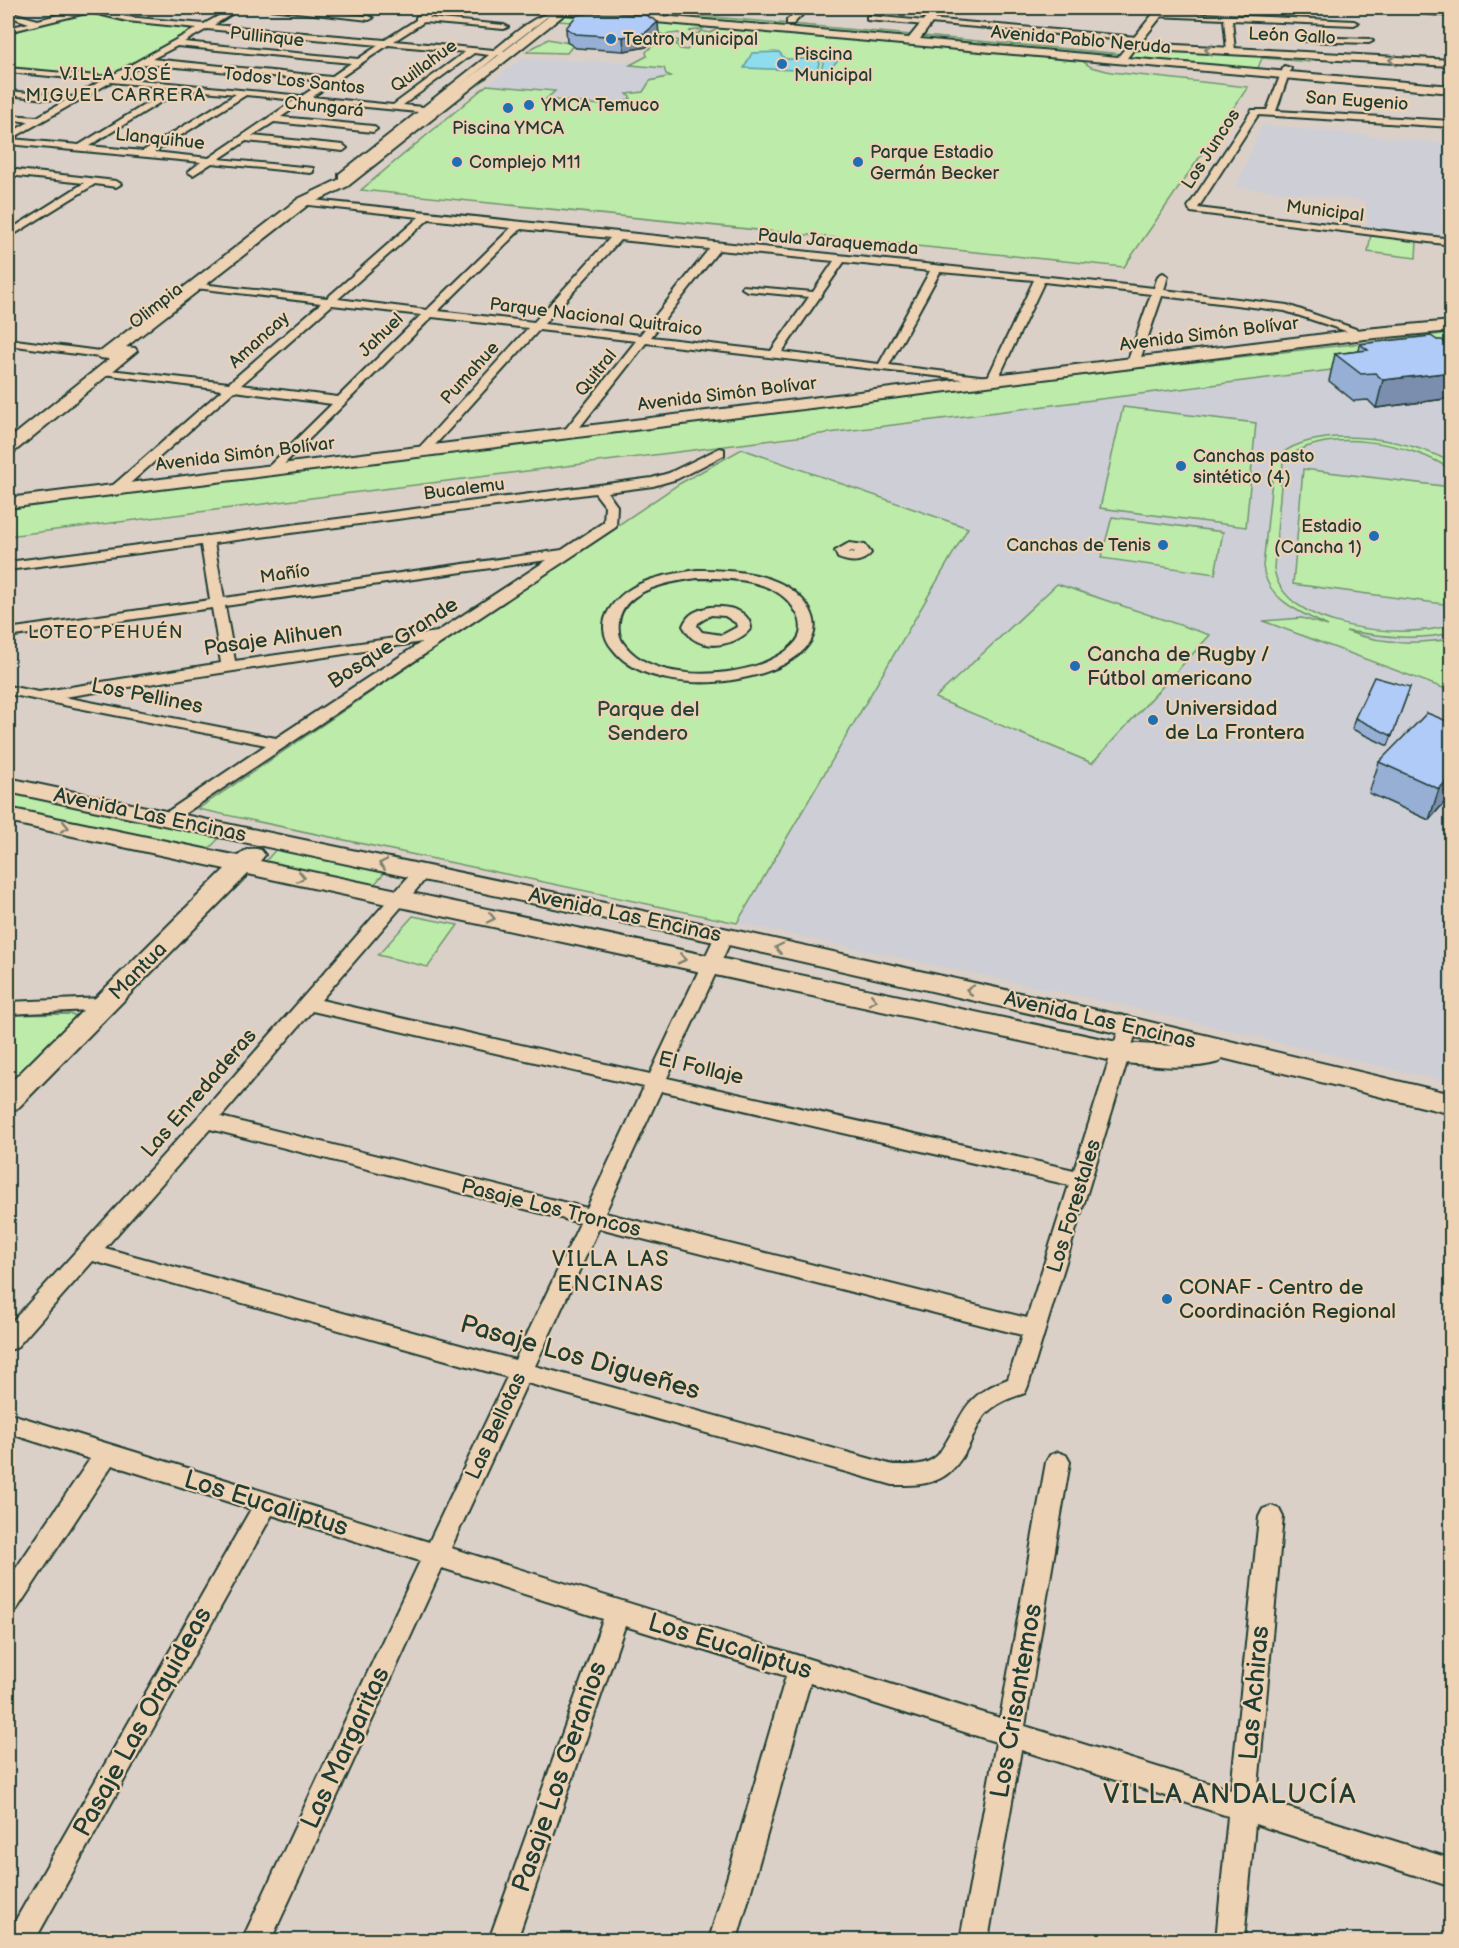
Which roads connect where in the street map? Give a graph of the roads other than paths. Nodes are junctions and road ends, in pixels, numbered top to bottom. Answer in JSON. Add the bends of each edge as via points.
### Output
{"nodes":[{"id":1,"x":92,"y":8,"type":"edge"},
{"id":2,"x":238,"y":8,"type":"edge"},
{"id":3,"x":264,"y":8,"type":"edge"},
{"id":4,"x":439,"y":8,"type":"edge"},
{"id":5,"x":529,"y":8,"type":"edge"},
{"id":6,"x":626,"y":8,"type":"edge"},
{"id":7,"x":805,"y":8,"type":"edge"},
{"id":8,"x":938,"y":8,"type":"edge"},
{"id":9,"x":1398,"y":8,"type":"edge"},
{"id":10,"x":670,"y":9,"type":"edge"},
{"id":11,"x":1289,"y":9,"type":"dead end"},
{"id":12,"x":562,"y":11,"type":"edge"},
{"id":13,"x":1161,"y":11,"type":"edge"},
{"id":14,"x":1452,"y":13,"type":"edge"},
{"id":15,"x":8,"y":14,"type":"edge"},
{"id":16,"x":1009,"y":16,"type":"dead end"},
{"id":17,"x":1227,"y":17,"type":"junction"},
{"id":18,"x":369,"y":18,"type":"dead end"},
{"id":19,"x":870,"y":18,"type":"dead end"},
{"id":20,"x":419,"y":20,"type":"junction"},
{"id":21,"x":1290,"y":20,"type":"junction"},
{"id":22,"x":1305,"y":21,"type":"junction"},
{"id":23,"x":790,"y":22,"type":"junction"},
{"id":24,"x":927,"y":22,"type":"junction"},
{"id":25,"x":37,"y":23,"type":"junction"},
{"id":26,"x":1354,"y":23,"type":"dead end"},
{"id":27,"x":204,"y":26,"type":"junction"},
{"id":28,"x":492,"y":26,"type":"junction"},
{"id":29,"x":504,"y":27,"type":"dead end"},
{"id":30,"x":1002,"y":27,"type":"junction"},
{"id":31,"x":8,"y":30,"type":"edge"},
{"id":32,"x":483,"y":32,"type":"dead end"},
{"id":33,"x":915,"y":38,"type":"junction"},
{"id":34,"x":1308,"y":39,"type":"junction"},
{"id":35,"x":1369,"y":41,"type":"dead end"},
{"id":36,"x":174,"y":43,"type":"junction"},
{"id":37,"x":384,"y":43,"type":"junction"},
{"id":38,"x":1131,"y":46,"type":"junction"},
{"id":39,"x":469,"y":47,"type":"junction"},
{"id":40,"x":1231,"y":51,"type":"junction"},
{"id":41,"x":501,"y":53,"type":"junction"},
{"id":42,"x":1311,"y":55,"type":"junction"},
{"id":43,"x":143,"y":61,"type":"junction"},
{"id":44,"x":357,"y":61,"type":"junction"},
{"id":45,"x":1112,"y":61,"type":"junction"},
{"id":46,"x":1452,"y":63,"type":"edge"},
{"id":47,"x":8,"y":70,"type":"edge"},
{"id":48,"x":1287,"y":72,"type":"junction"},
{"id":49,"x":330,"y":79,"type":"junction"},
{"id":50,"x":111,"y":80,"type":"junction"},
{"id":51,"x":1452,"y":81,"type":"edge"},
{"id":52,"x":181,"y":86,"type":"junction"},
{"id":53,"x":1452,"y":90,"type":"edge"},
{"id":54,"x":8,"y":93,"type":"edge"},
{"id":55,"x":244,"y":93,"type":"junction"},
{"id":56,"x":302,"y":98,"type":"junction"},
{"id":57,"x":75,"y":100,"type":"junction"},
{"id":58,"x":395,"y":107,"type":"junction"},
{"id":59,"x":429,"y":111,"type":"junction"},
{"id":60,"x":1266,"y":111,"type":"junction"},
{"id":61,"x":8,"y":117,"type":"edge"},
{"id":62,"x":272,"y":119,"type":"junction"},
{"id":63,"x":38,"y":120,"type":"junction"},
{"id":64,"x":1452,"y":124,"type":"edge"},
{"id":65,"x":373,"y":129,"type":"dead end"},
{"id":66,"x":243,"y":138,"type":"junction"},
{"id":67,"x":8,"y":139,"type":"edge"},
{"id":68,"x":80,"y":148,"type":"junction"},
{"id":69,"x":343,"y":148,"type":"dead end"},
{"id":70,"x":145,"y":154,"type":"junction"},
{"id":71,"x":210,"y":160,"type":"junction"},
{"id":72,"x":310,"y":170,"type":"dead end"},
{"id":73,"x":8,"y":172,"type":"edge"},
{"id":74,"x":193,"y":172,"type":"dead end"},
{"id":75,"x":25,"y":174,"type":"junction"},
{"id":76,"x":92,"y":182,"type":"junction"},
{"id":77,"x":8,"y":184,"type":"edge"},
{"id":78,"x":116,"y":184,"type":"dead end"},
{"id":79,"x":315,"y":199,"type":"junction"},
{"id":80,"x":1194,"y":210,"type":"joint"},
{"id":81,"x":426,"y":216,"type":"junction"},
{"id":82,"x":518,"y":226,"type":"junction"},
{"id":83,"x":8,"y":235,"type":"edge"},
{"id":84,"x":617,"y":237,"type":"junction"},
{"id":85,"x":1452,"y":242,"type":"edge"},
{"id":86,"x":716,"y":247,"type":"junction"},
{"id":87,"x":841,"y":259,"type":"junction"},
{"id":88,"x":937,"y":268,"type":"junction"},
{"id":89,"x":1163,"y":276,"type":"dead end"},
{"id":90,"x":1040,"y":278,"type":"junction"},
{"id":91,"x":203,"y":286,"type":"junction"},
{"id":92,"x":747,"y":288,"type":"dead end"},
{"id":93,"x":1158,"y":292,"type":"junction"},
{"id":94,"x":816,"y":296,"type":"junction"},
{"id":95,"x":330,"y":301,"type":"junction"},
{"id":96,"x":430,"y":313,"type":"junction"},
{"id":97,"x":534,"y":326,"type":"junction"},
{"id":98,"x":1452,"y":326,"type":"edge"},
{"id":99,"x":1365,"y":334,"type":"junction"},
{"id":100,"x":645,"y":339,"type":"junction"},
{"id":101,"x":10,"y":345,"type":"edge"},
{"id":102,"x":774,"y":355,"type":"junction"},
{"id":103,"x":111,"y":361,"type":"junction"},
{"id":104,"x":1133,"y":363,"type":"junction"},
{"id":105,"x":882,"y":368,"type":"junction"},
{"id":106,"x":992,"y":381,"type":"junction"},
{"id":107,"x":232,"y":388,"type":"junction"},
{"id":108,"x":339,"y":401,"type":"junction"},
{"id":109,"x":568,"y":434,"type":"junction"},
{"id":110,"x":8,"y":448,"type":"edge"},
{"id":111,"x":422,"y":452,"type":"junction"},
{"id":112,"x":720,"y":453,"type":"dead end"},
{"id":113,"x":270,"y":471,"type":"junction"},
{"id":114,"x":115,"y":490,"type":"junction"},
{"id":115,"x":599,"y":490,"type":"junction"},
{"id":116,"x":8,"y":503,"type":"edge"},
{"id":117,"x":207,"y":541,"type":"junction"},
{"id":118,"x":568,"y":553,"type":"junction"},
{"id":119,"x":8,"y":566,"type":"edge"},
{"id":120,"x":219,"y":602,"type":"junction"},
{"id":121,"x":8,"y":633,"type":"edge"},
{"id":122,"x":442,"y":636,"type":"junction"},
{"id":123,"x":616,"y":645,"type":"joint"},
{"id":124,"x":229,"y":666,"type":"junction"},
{"id":125,"x":8,"y":690,"type":"edge"},
{"id":126,"x":40,"y":696,"type":"junction"},
{"id":127,"x":278,"y":743,"type":"junction"},
{"id":128,"x":8,"y":785,"type":"edge"},
{"id":129,"x":8,"y":815,"type":"edge"},
{"id":130,"x":166,"y":818,"type":"junction"},
{"id":131,"x":267,"y":840,"type":"junction"},
{"id":132,"x":244,"y":865,"type":"junction"},
{"id":133,"x":422,"y":872,"type":"junction"},
{"id":134,"x":400,"y":898,"type":"junction"},
{"id":135,"x":724,"y":936,"type":"junction"},
{"id":136,"x":711,"y":965,"type":"junction"},
{"id":137,"x":104,"y":1004,"type":"junction"},
{"id":138,"x":309,"y":1004,"type":"junction"},
{"id":139,"x":8,"y":1008,"type":"edge"},
{"id":140,"x":1129,"y":1026,"type":"junction"},
{"id":141,"x":1122,"y":1053,"type":"junction"},
{"id":142,"x":1241,"y":1054,"type":"junction"},
{"id":143,"x":656,"y":1083,"type":"junction"},
{"id":144,"x":8,"y":1101,"type":"edge"},
{"id":145,"x":1452,"y":1104,"type":"edge"},
{"id":146,"x":207,"y":1121,"type":"junction"},
{"id":147,"x":1082,"y":1180,"type":"junction"},
{"id":148,"x":593,"y":1218,"type":"junction"},
{"id":149,"x":90,"y":1252,"type":"junction"},
{"id":150,"x":1036,"y":1329,"type":"junction"},
{"id":151,"x":8,"y":1341,"type":"edge"},
{"id":152,"x":521,"y":1371,"type":"junction"},
{"id":153,"x":1017,"y":1386,"type":"joint"},
{"id":154,"x":8,"y":1423,"type":"edge"},
{"id":155,"x":106,"y":1454,"type":"junction"},
{"id":156,"x":1058,"y":1462,"type":"dead end"},
{"id":157,"x":266,"y":1504,"type":"junction"},
{"id":158,"x":1271,"y":1517,"type":"dead end"},
{"id":159,"x":435,"y":1556,"type":"junction"},
{"id":160,"x":8,"y":1601,"type":"edge"},
{"id":161,"x":617,"y":1613,"type":"junction"},
{"id":162,"x":801,"y":1668,"type":"junction"},
{"id":163,"x":1011,"y":1735,"type":"junction"},
{"id":164,"x":1244,"y":1809,"type":"junction"},
{"id":165,"x":1452,"y":1874,"type":"edge"},
{"id":166,"x":20,"y":1941,"type":"edge"},
{"id":167,"x":256,"y":1941,"type":"edge"},
{"id":168,"x":502,"y":1941,"type":"edge"},
{"id":169,"x":723,"y":1941,"type":"edge"},
{"id":170,"x":974,"y":1941,"type":"edge"},
{"id":171,"x":1230,"y":1941,"type":"edge"}],
"edges":[{"from":1,"to":25,"type":"street"},
{"from":1,"to":27,"type":"street","via":[[127,19]]},
{"from":2,"to":27,"type":"street"},
{"from":3,"to":18,"type":"street"},
{"from":4,"to":20,"type":"street"},
{"from":5,"to":12,"type":"street","name":"Avenida Pablo Neruda"},
{"from":6,"to":10,"type":"street","name":"Avenida Pablo Neruda"},
{"from":7,"to":23,"type":"street"},
{"from":8,"to":24,"type":"street"},
{"from":9,"to":14,"type":"street"},
{"from":10,"to":23,"type":"street","name":"Avenida Pablo Neruda"},
{"from":11,"to":21,"type":"street"},
{"from":12,"to":33,"type":"street","name":"Avenida Pablo Neruda"},
{"from":12,"to":41,"type":"street","name":"Olimpia"},
{"from":13,"to":17,"type":"street"},
{"from":13,"to":38,"type":"street"},
{"from":15,"to":25,"type":"street"},
{"from":16,"to":30,"type":"street"},
{"from":17,"to":21,"type":"street"},
{"from":17,"to":40,"type":"street"},
{"from":19,"to":24,"type":"street","name":"León Gallo"},
{"from":20,"to":28,"type":"street","name":"Quillahue"},
{"from":20,"to":37,"type":"street"},
{"from":21,"to":22,"type":"street"},
{"from":22,"to":26,"type":"street"},
{"from":22,"to":34,"type":"street"},
{"from":23,"to":33,"type":"street","name":"Avenida Pablo Neruda"},
{"from":24,"to":30,"type":"street","name":"León Gallo"},
{"from":24,"to":33,"type":"street"},
{"from":25,"to":31,"type":"street"},
{"from":27,"to":36,"type":"street"},
{"from":27,"to":37,"type":"street"},
{"from":28,"to":29,"type":"street","name":"Quillahue"},
{"from":28,"to":32,"type":"street","name":"Quillahue"},
{"from":30,"to":38,"type":"street","name":"León Gallo"},
{"from":33,"to":38,"type":"street","name":"Avenida Pablo Neruda"},
{"from":33,"to":45,"type":"street","name":"Avenida Pablo Neruda"},
{"from":34,"to":35,"type":"street"},
{"from":34,"to":42,"type":"street"},
{"from":36,"to":43,"type":"street"},
{"from":36,"to":44,"type":"street","name":"Pullinque"},
{"from":37,"to":39,"type":"street","via":[[458,50]]},
{"from":37,"to":44,"type":"street"},
{"from":40,"to":38,"type":"street","name":"León Gallo","one_way":true},
{"from":38,"to":45,"type":"street","via":[[1120,60]]},
{"from":38,"to":48,"type":"street","name":"Avenida Pablo Neruda"},
{"from":39,"to":41,"type":"street"},
{"from":39,"to":58,"type":"street","name":"Quillahue"},
{"from":40,"to":42,"type":"street","name":"León Gallo"},
{"from":41,"to":59,"type":"street","name":"Olimpia"},
{"from":46,"to":42,"type":"street","name":"León Gallo","one_way":true},
{"from":43,"to":49,"type":"street"},
{"from":43,"to":50,"type":"street"},
{"from":44,"to":49,"type":"street"},
{"from":45,"to":48,"type":"street","name":"Avenida Pablo Neruda"},
{"from":47,"to":50,"type":"street","name":"Todos Los Santos"},
{"from":48,"to":51,"type":"street","name":"Avenida Pablo Neruda"},
{"from":48,"to":53,"type":"street","name":"Avenida Pablo Neruda"},
{"from":48,"to":60,"type":"street","name":"Los Juncos"},
{"from":49,"to":56,"type":"street"},
{"from":50,"to":52,"type":"street","name":"Todos Los Santos"},
{"from":50,"to":57,"type":"street"},
{"from":52,"to":55,"type":"street","name":"Todos Los Santos"},
{"from":52,"to":68,"type":"street"},
{"from":54,"to":57,"type":"street"},
{"from":55,"to":56,"type":"street","name":"Todos Los Santos"},
{"from":55,"to":70,"type":"street"},
{"from":56,"to":58,"type":"street","name":"Todos Los Santos"},
{"from":56,"to":62,"type":"street"},
{"from":57,"to":63,"type":"street"},
{"from":58,"to":59,"type":"street","name":"Todos Los Santos"},
{"from":59,"to":79,"type":"street","name":"Olimpia","via":[[346,180]]},
{"from":60,"to":64,"type":"street","name":"San Eugenio"},
{"from":60,"to":80,"type":"street","name":"Los Juncos","via":[[1255,112]]},
{"from":61,"to":63,"type":"street"},
{"from":62,"to":65,"type":"street","name":"Chungará"},
{"from":62,"to":66,"type":"street"},
{"from":63,"to":67,"type":"street"},
{"from":66,"to":69,"type":"street"},
{"from":66,"to":71,"type":"street"},
{"from":67,"to":68,"type":"street","name":"Llanquihue"},
{"from":68,"to":70,"type":"street","name":"Llanquihue"},
{"from":70,"to":71,"type":"street","name":"Llanquihue"},
{"from":71,"to":72,"type":"street","name":"Llanquihue"},
{"from":71,"to":74,"type":"street"},
{"from":73,"to":75,"type":"street"},
{"from":75,"to":76,"type":"street"},
{"from":75,"to":77,"type":"street"},
{"from":76,"to":78,"type":"street"},
{"from":76,"to":83,"type":"street"},
{"from":79,"to":81,"type":"street","name":"Paula Jaraquemada"},
{"from":79,"to":91,"type":"street","name":"Olimpia"},
{"from":80,"to":85,"type":"street","name":"Municipal"},
{"from":81,"to":82,"type":"street","name":"Paula Jaraquemada"},
{"from":81,"to":95,"type":"street","name":"Amancay"},
{"from":82,"to":84,"type":"street","name":"Paula Jaraquemada"},
{"from":82,"to":96,"type":"street","name":"Jahuel"},
{"from":84,"to":86,"type":"street","name":"Paula Jaraquemada"},
{"from":84,"to":97,"type":"street","name":"Pumahue"},
{"from":86,"to":87,"type":"street","name":"Paula Jaraquemada"},
{"from":86,"to":100,"type":"street","name":"Quitral"},
{"from":87,"to":88,"type":"street","name":"Paula Jaraquemada"},
{"from":87,"to":94,"type":"street"},
{"from":88,"to":90,"type":"street","name":"Paula Jaraquemada"},
{"from":88,"to":105,"type":"street"},
{"from":89,"to":93,"type":"street"},
{"from":90,"to":93,"type":"street","name":"Paula Jaraquemada"},
{"from":90,"to":106,"type":"street"},
{"from":91,"to":95,"type":"street","name":"Parque Nacional Quitraico"},
{"from":91,"to":103,"type":"street","name":"Olimpia"},
{"from":92,"to":94,"type":"street"},
{"from":93,"to":99,"type":"street","name":"Paula Jaraquemada","via":[[1287,308]]},
{"from":93,"to":104,"type":"street"},
{"from":94,"to":102,"type":"street"},
{"from":95,"to":96,"type":"street","name":"Parque Nacional Quitraico"},
{"from":95,"to":107,"type":"street","name":"Amancay"},
{"from":96,"to":97,"type":"street","name":"Parque Nacional Quitraico"},
{"from":96,"to":108,"type":"street","name":"Jahuel"},
{"from":97,"to":100,"type":"street","name":"Parque Nacional Quitraico"},
{"from":97,"to":111,"type":"street","name":"Pumahue"},
{"from":98,"to":99,"type":"street","name":"Avenida Simón Bolívar"},
{"from":99,"to":104,"type":"street","name":"Avenida Simón Bolívar"},
{"from":100,"to":102,"type":"street","name":"Parque Nacional Quitraico"},
{"from":100,"to":109,"type":"street","name":"Quitral"},
{"from":101,"to":103,"type":"street"},
{"from":102,"to":105,"type":"street","name":"Parque Nacional Quitraico"},
{"from":103,"to":107,"type":"street"},
{"from":103,"to":110,"type":"street","name":"Olimpia"},
{"from":104,"to":106,"type":"street","name":"Avenida Simón Bolívar"},
{"from":105,"to":106,"type":"street","name":"Parque Nacional Quitraico"},
{"from":106,"to":109,"type":"street","name":"Avenida Simón Bolívar"},
{"from":107,"to":108,"type":"street"},
{"from":107,"to":114,"type":"street","name":"Amancay"},
{"from":108,"to":113,"type":"street","name":"Jahuel"},
{"from":109,"to":111,"type":"street","name":"Avenida Simón Bolívar"},
{"from":111,"to":113,"type":"street","name":"Avenida Simón Bolívar"},
{"from":112,"to":115,"type":"street","name":"Bucalemu","via":[[673,476]]},
{"from":113,"to":114,"type":"street","name":"Avenida Simón Bolívar"},
{"from":114,"to":116,"type":"street","name":"Avenida Simón Bolívar"},
{"from":115,"to":117,"type":"street","name":"Bucalemu"},
{"from":115,"to":118,"type":"street","name":"Bosque Grande","via":[[611,506],[611,524]]},
{"from":117,"to":119,"type":"street","name":"Bucalemu"},
{"from":117,"to":120,"type":"street"},
{"from":118,"to":120,"type":"street","name":"Mañío"},
{"from":118,"to":122,"type":"street","name":"Bosque Grande"},
{"from":120,"to":121,"type":"street","name":"Mañío"},
{"from":120,"to":124,"type":"street"},
{"from":122,"to":124,"type":"street","name":"Pasaje Alihuen"},
{"from":122,"to":127,"type":"street","name":"Bosque Grande"},
{"from":123,"to":123,"type":"street","via":[[636,662],[654,670],[691,678],[724,679],[758,671],[788,657],[804,639],[807,620],[794,599],[773,586],[734,575],[697,574],[652,584],[622,602],[612,618]]},
{"from":124,"to":126,"type":"street","name":"Pasaje Alihuen"},
{"from":125,"to":126,"type":"street","name":"Los Pellines"},
{"from":126,"to":127,"type":"street","name":"Los Pellines"},
{"from":127,"to":130,"type":"street","name":"Bosque Grande"},
{"from":128,"to":130,"type":"street","name":"Avenida Las Encinas"},
{"from":129,"to":132,"type":"street","name":"Avenida Las Encinas","one_way":true},
{"from":130,"to":131,"type":"street","name":"Avenida Las Encinas"},
{"from":131,"to":132,"type":"street","name":"Mantua"},
{"from":133,"to":131,"type":"street","name":"Avenida Las Encinas","one_way":true},
{"from":132,"to":134,"type":"street","name":"Avenida Las Encinas","one_way":true},
{"from":132,"to":137,"type":"street","name":"Mantua"},
{"from":133,"to":134,"type":"street","name":"Las Enredaderas"},
{"from":133,"to":135,"type":"street","name":"Avenida Las Encinas"},
{"from":134,"to":136,"type":"street","name":"Avenida Las Encinas","one_way":true},
{"from":134,"to":138,"type":"street","name":"Las Enredaderas"},
{"from":135,"to":136,"type":"street","name":"Las Bellotas"},
{"from":140,"to":135,"type":"street","name":"Avenida Las Encinas","one_way":true},
{"from":136,"to":141,"type":"street","name":"Avenida Las Encinas","one_way":true},
{"from":136,"to":143,"type":"street","name":"Las Bellotas"},
{"from":137,"to":139,"type":"street"},
{"from":137,"to":144,"type":"street","name":"Mantua"},
{"from":138,"to":143,"type":"street","name":"El Follaje"},
{"from":138,"to":146,"type":"street","name":"Las Enredaderas"},
{"from":140,"to":141,"type":"street","name":"Los Forestales"},
{"from":140,"to":142,"type":"street","name":"Avenida Las Encinas"},
{"from":141,"to":142,"type":"street","name":"Avenida Las Encinas"},
{"from":141,"to":147,"type":"street","name":"Los Forestales"},
{"from":142,"to":145,"type":"street","name":"Avenida Las Encinas"},
{"from":143,"to":147,"type":"street","name":"El Follaje"},
{"from":143,"to":148,"type":"street","name":"Las Bellotas"},
{"from":146,"to":148,"type":"street","name":"Pasaje Los Troncos"},
{"from":146,"to":149,"type":"street","name":"Las Enredaderas"},
{"from":147,"to":150,"type":"street","name":"Los Forestales"},
{"from":148,"to":150,"type":"street","name":"Pasaje Los Troncos"},
{"from":148,"to":152,"type":"street","name":"Las Bellotas"},
{"from":149,"to":151,"type":"street","name":"Las Enredaderas"},
{"from":149,"to":152,"type":"street","name":"Pasaje Los Digueñes"},
{"from":150,"to":153,"type":"street","name":"Los Forestales"},
{"from":152,"to":153,"type":"street","name":"Pasaje Los Digueñes","via":[[893,1475],[924,1476],[950,1459],[976,1408],[993,1394]]},
{"from":152,"to":159,"type":"street","name":"Las Bellotas"},
{"from":154,"to":155,"type":"street","name":"Los Eucaliptus"},
{"from":155,"to":157,"type":"street","name":"Los Eucaliptus"},
{"from":155,"to":160,"type":"street"},
{"from":156,"to":163,"type":"street","name":"Los Crisantemos"},
{"from":157,"to":159,"type":"street","name":"Los Eucaliptus"},
{"from":157,"to":166,"type":"street","name":"Pasaje Las Orquideas"},
{"from":158,"to":164,"type":"street","name":"Las Achiras"},
{"from":159,"to":161,"type":"street","name":"Los Eucaliptus"},
{"from":159,"to":167,"type":"street","name":"Las Margaritas"},
{"from":161,"to":162,"type":"street","name":"Los Eucaliptus"},
{"from":161,"to":168,"type":"street","name":"Pasaje Los Geranios"},
{"from":162,"to":163,"type":"street","name":"Los Eucaliptus"},
{"from":162,"to":169,"type":"street"},
{"from":163,"to":164,"type":"street","name":"Los Eucaliptus"},
{"from":163,"to":170,"type":"street","name":"Los Crisantemos"},
{"from":164,"to":165,"type":"street","name":"Los Eucaliptus"},
{"from":164,"to":171,"type":"street","name":"Las Achiras"}]}
